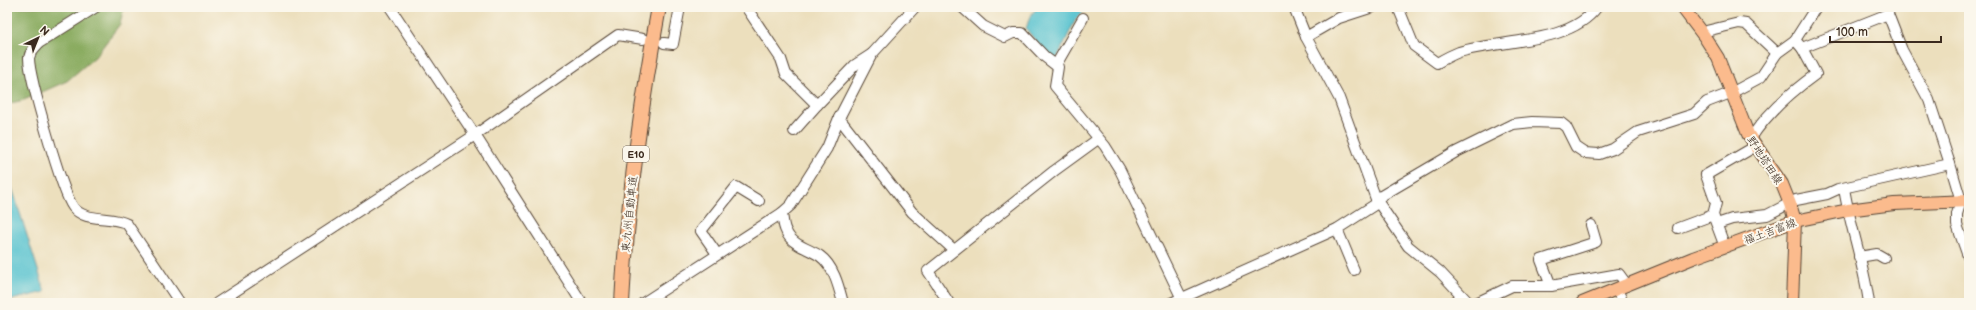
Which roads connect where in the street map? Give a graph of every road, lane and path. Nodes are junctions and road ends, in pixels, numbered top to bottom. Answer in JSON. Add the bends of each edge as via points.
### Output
{"nodes":[{"id":1,"x":96,"y":7,"type":"edge"},
{"id":2,"x":390,"y":7,"type":"edge"},
{"id":3,"x":659,"y":7,"type":"edge"},
{"id":4,"x":680,"y":7,"type":"edge"},
{"id":5,"x":746,"y":7,"type":"edge"},
{"id":6,"x":914,"y":7,"type":"edge"},
{"id":7,"x":962,"y":7,"type":"edge"},
{"id":8,"x":1294,"y":7,"type":"edge"},
{"id":9,"x":1374,"y":7,"type":"edge"},
{"id":10,"x":1398,"y":7,"type":"edge"},
{"id":11,"x":1598,"y":7,"type":"edge"},
{"id":12,"x":1682,"y":7,"type":"edge"},
{"id":13,"x":1816,"y":7,"type":"edge"},
{"id":14,"x":1889,"y":10,"type":"edge"},
{"id":15,"x":1083,"y":18,"type":"dead end"},
{"id":16,"x":1702,"y":32,"type":"junction"},
{"id":17,"x":1306,"y":37,"type":"junction"},
{"id":18,"x":643,"y":39,"type":"dead end"},
{"id":19,"x":664,"y":43,"type":"dead end"},
{"id":20,"x":1799,"y":44,"type":"junction"},
{"id":21,"x":1777,"y":53,"type":"junction"},
{"id":22,"x":872,"y":54,"type":"junction"},
{"id":23,"x":1056,"y":65,"type":"junction"},
{"id":24,"x":1733,"y":92,"type":"junction"},
{"id":25,"x":817,"y":104,"type":"junction"},
{"id":26,"x":839,"y":118,"type":"junction"},
{"id":27,"x":794,"y":131,"type":"dead end"},
{"id":28,"x":475,"y":135,"type":"junction"},
{"id":29,"x":1098,"y":139,"type":"junction"},
{"id":30,"x":1753,"y":142,"type":"junction"},
{"id":31,"x":1950,"y":164,"type":"junction"},
{"id":32,"x":1844,"y":188,"type":"junction"},
{"id":33,"x":759,"y":201,"type":"dead end"},
{"id":34,"x":1377,"y":201,"type":"junction"},
{"id":35,"x":1965,"y":201,"type":"edge"},
{"id":36,"x":1790,"y":204,"type":"junction"},
{"id":37,"x":1848,"y":210,"type":"junction"},
{"id":38,"x":782,"y":213,"type":"junction"},
{"id":39,"x":1715,"y":220,"type":"junction"},
{"id":40,"x":1795,"y":221,"type":"junction"},
{"id":41,"x":1591,"y":225,"type":"dead end"},
{"id":42,"x":1678,"y":228,"type":"dead end"},
{"id":43,"x":1336,"y":229,"type":"junction"},
{"id":44,"x":1725,"y":247,"type":"junction"},
{"id":45,"x":954,"y":250,"type":"junction"},
{"id":46,"x":717,"y":254,"type":"junction"},
{"id":47,"x":1859,"y":257,"type":"junction"},
{"id":48,"x":1884,"y":258,"type":"dead end"},
{"id":49,"x":1969,"y":259,"type":"edge"},
{"id":50,"x":1354,"y":270,"type":"dead end"},
{"id":51,"x":1551,"y":286,"type":"junction"},
{"id":52,"x":1622,"y":287,"type":"junction"},
{"id":53,"x":1466,"y":299,"type":"edge"},
{"id":54,"x":1183,"y":301,"type":"edge"},
{"id":55,"x":180,"y":303,"type":"edge"},
{"id":56,"x":217,"y":303,"type":"edge"},
{"id":57,"x":582,"y":303,"type":"edge"},
{"id":58,"x":622,"y":303,"type":"edge"},
{"id":59,"x":643,"y":303,"type":"edge"},
{"id":60,"x":844,"y":303,"type":"edge"},
{"id":61,"x":949,"y":303,"type":"edge"},
{"id":62,"x":1171,"y":303,"type":"edge"},
{"id":63,"x":1453,"y":303,"type":"edge"},
{"id":64,"x":1476,"y":303,"type":"edge"},
{"id":65,"x":1582,"y":303,"type":"edge"},
{"id":66,"x":1623,"y":303,"type":"edge"},
{"id":67,"x":1792,"y":303,"type":"edge"},
{"id":68,"x":1869,"y":303,"type":"edge"}],
"edges":[{"from":1,"to":55,"type":"street","via":[[39,43],[31,51],[29,65],[43,119],[65,189],[74,207],[86,215],[119,220],[127,224]]},
{"from":2,"to":28,"type":"street"},
{"from":3,"to":58,"type":"highway","name":"東九州自動車道","number":"E10","via":[[635,161]]},
{"from":4,"to":19,"type":"street","via":[[673,44]]},
{"from":5,"to":25,"type":"street","via":[[781,59],[786,74]]},
{"from":6,"to":22,"type":"street"},
{"from":7,"to":23,"type":"street","via":[[983,26],[1004,37],[1022,33]]},
{"from":8,"to":17,"type":"street"},
{"from":9,"to":17,"type":"street","via":[[1339,18]]},
{"from":10,"to":11,"type":"street","via":[[1414,46],[1436,63],[1460,52],[1547,36],[1578,24],[1590,17]]},
{"from":12,"to":16,"type":"main road","name":"野地塔田線"},
{"from":13,"to":20,"type":"street"},
{"from":14,"to":20,"type":"street"},
{"from":14,"to":31,"type":"street","via":[[1902,50],[1929,100]]},
{"from":15,"to":23,"type":"street"},
{"from":16,"to":21,"type":"street","via":[[1739,23],[1746,24]]},
{"from":16,"to":24,"type":"main road","name":"野地塔田線","via":[[1718,58]]},
{"from":17,"to":34,"type":"street","via":[[1339,98]]},
{"from":18,"to":28,"type":"street","via":[[618,35]]},
{"from":20,"to":21,"type":"street"},
{"from":20,"to":30,"type":"street","via":[[1816,74],[1786,96],[1763,120]]},
{"from":21,"to":24,"type":"street","via":[[1761,77]]},
{"from":22,"to":25,"type":"street","via":[[854,65]]},
{"from":22,"to":26,"type":"street"},
{"from":23,"to":29,"type":"street","via":[[1058,67],[1055,86]]},
{"from":24,"to":30,"type":"main road","name":"野地塔田線"},
{"from":24,"to":34,"type":"street","via":[[1708,102],[1694,114],[1638,132],[1612,149],[1599,154],[1585,153],[1576,147],[1566,127],[1561,123],[1514,124],[1456,152]]},
{"from":25,"to":27,"type":"street"},
{"from":26,"to":38,"type":"street","via":[[827,148],[791,205]]},
{"from":26,"to":45,"type":"street","via":[[912,212]]},
{"from":28,"to":56,"type":"street"},
{"from":28,"to":57,"type":"street"},
{"from":29,"to":45,"type":"street"},
{"from":29,"to":54,"type":"street","via":[[1120,170]]},
{"from":30,"to":36,"type":"main road","name":"野地塔田線","via":[[1782,184]]},
{"from":30,"to":39,"type":"street","via":[[1706,175],[1716,203]]},
{"from":31,"to":32,"type":"street"},
{"from":31,"to":35,"type":"street"},
{"from":32,"to":36,"type":"street","via":[[1796,200]]},
{"from":32,"to":37,"type":"street"},
{"from":33,"to":46,"type":"street","via":[[736,187],[701,231]]},
{"from":34,"to":43,"type":"street"},
{"from":34,"to":53,"type":"street","via":[[1408,246],[1440,272]]},
{"from":35,"to":37,"type":"main road","name":"福土吉富線","via":[[1894,204]]},
{"from":35,"to":49,"type":"street","via":[[1957,214],[1957,225]]},
{"from":36,"to":39,"type":"street","via":[[1767,215]]},
{"from":36,"to":40,"type":"main road","name":"野地塔田線"},
{"from":37,"to":40,"type":"main road","name":"福土吉富線"},
{"from":37,"to":47,"type":"street"},
{"from":38,"to":46,"type":"street"},
{"from":38,"to":60,"type":"street","via":[[786,233],[821,257],[836,279]]},
{"from":39,"to":42,"type":"street"},
{"from":39,"to":44,"type":"street"},
{"from":40,"to":44,"type":"main road","name":"福土吉富線"},
{"from":40,"to":67,"type":"main road","name":"野地塔田線"},
{"from":41,"to":51,"type":"street","via":[[1596,242],[1541,260]]},
{"from":43,"to":50,"type":"street"},
{"from":43,"to":54,"type":"street"},
{"from":44,"to":52,"type":"main road","name":"福土吉富線"},
{"from":45,"to":61,"type":"street","via":[[928,271]]},
{"from":46,"to":59,"type":"street"},
{"from":47,"to":48,"type":"street","via":[[1877,254]]},
{"from":47,"to":68,"type":"street","via":[[1866,279]]},
{"from":51,"to":52,"type":"street","via":[[1619,274]]},
{"from":51,"to":64,"type":"street","via":[[1512,286]]},
{"from":52,"to":65,"type":"main road","name":"福土吉富線"},
{"from":52,"to":66,"type":"street"},
{"from":53,"to":63,"type":"street"},
{"from":54,"to":62,"type":"street"}]}
